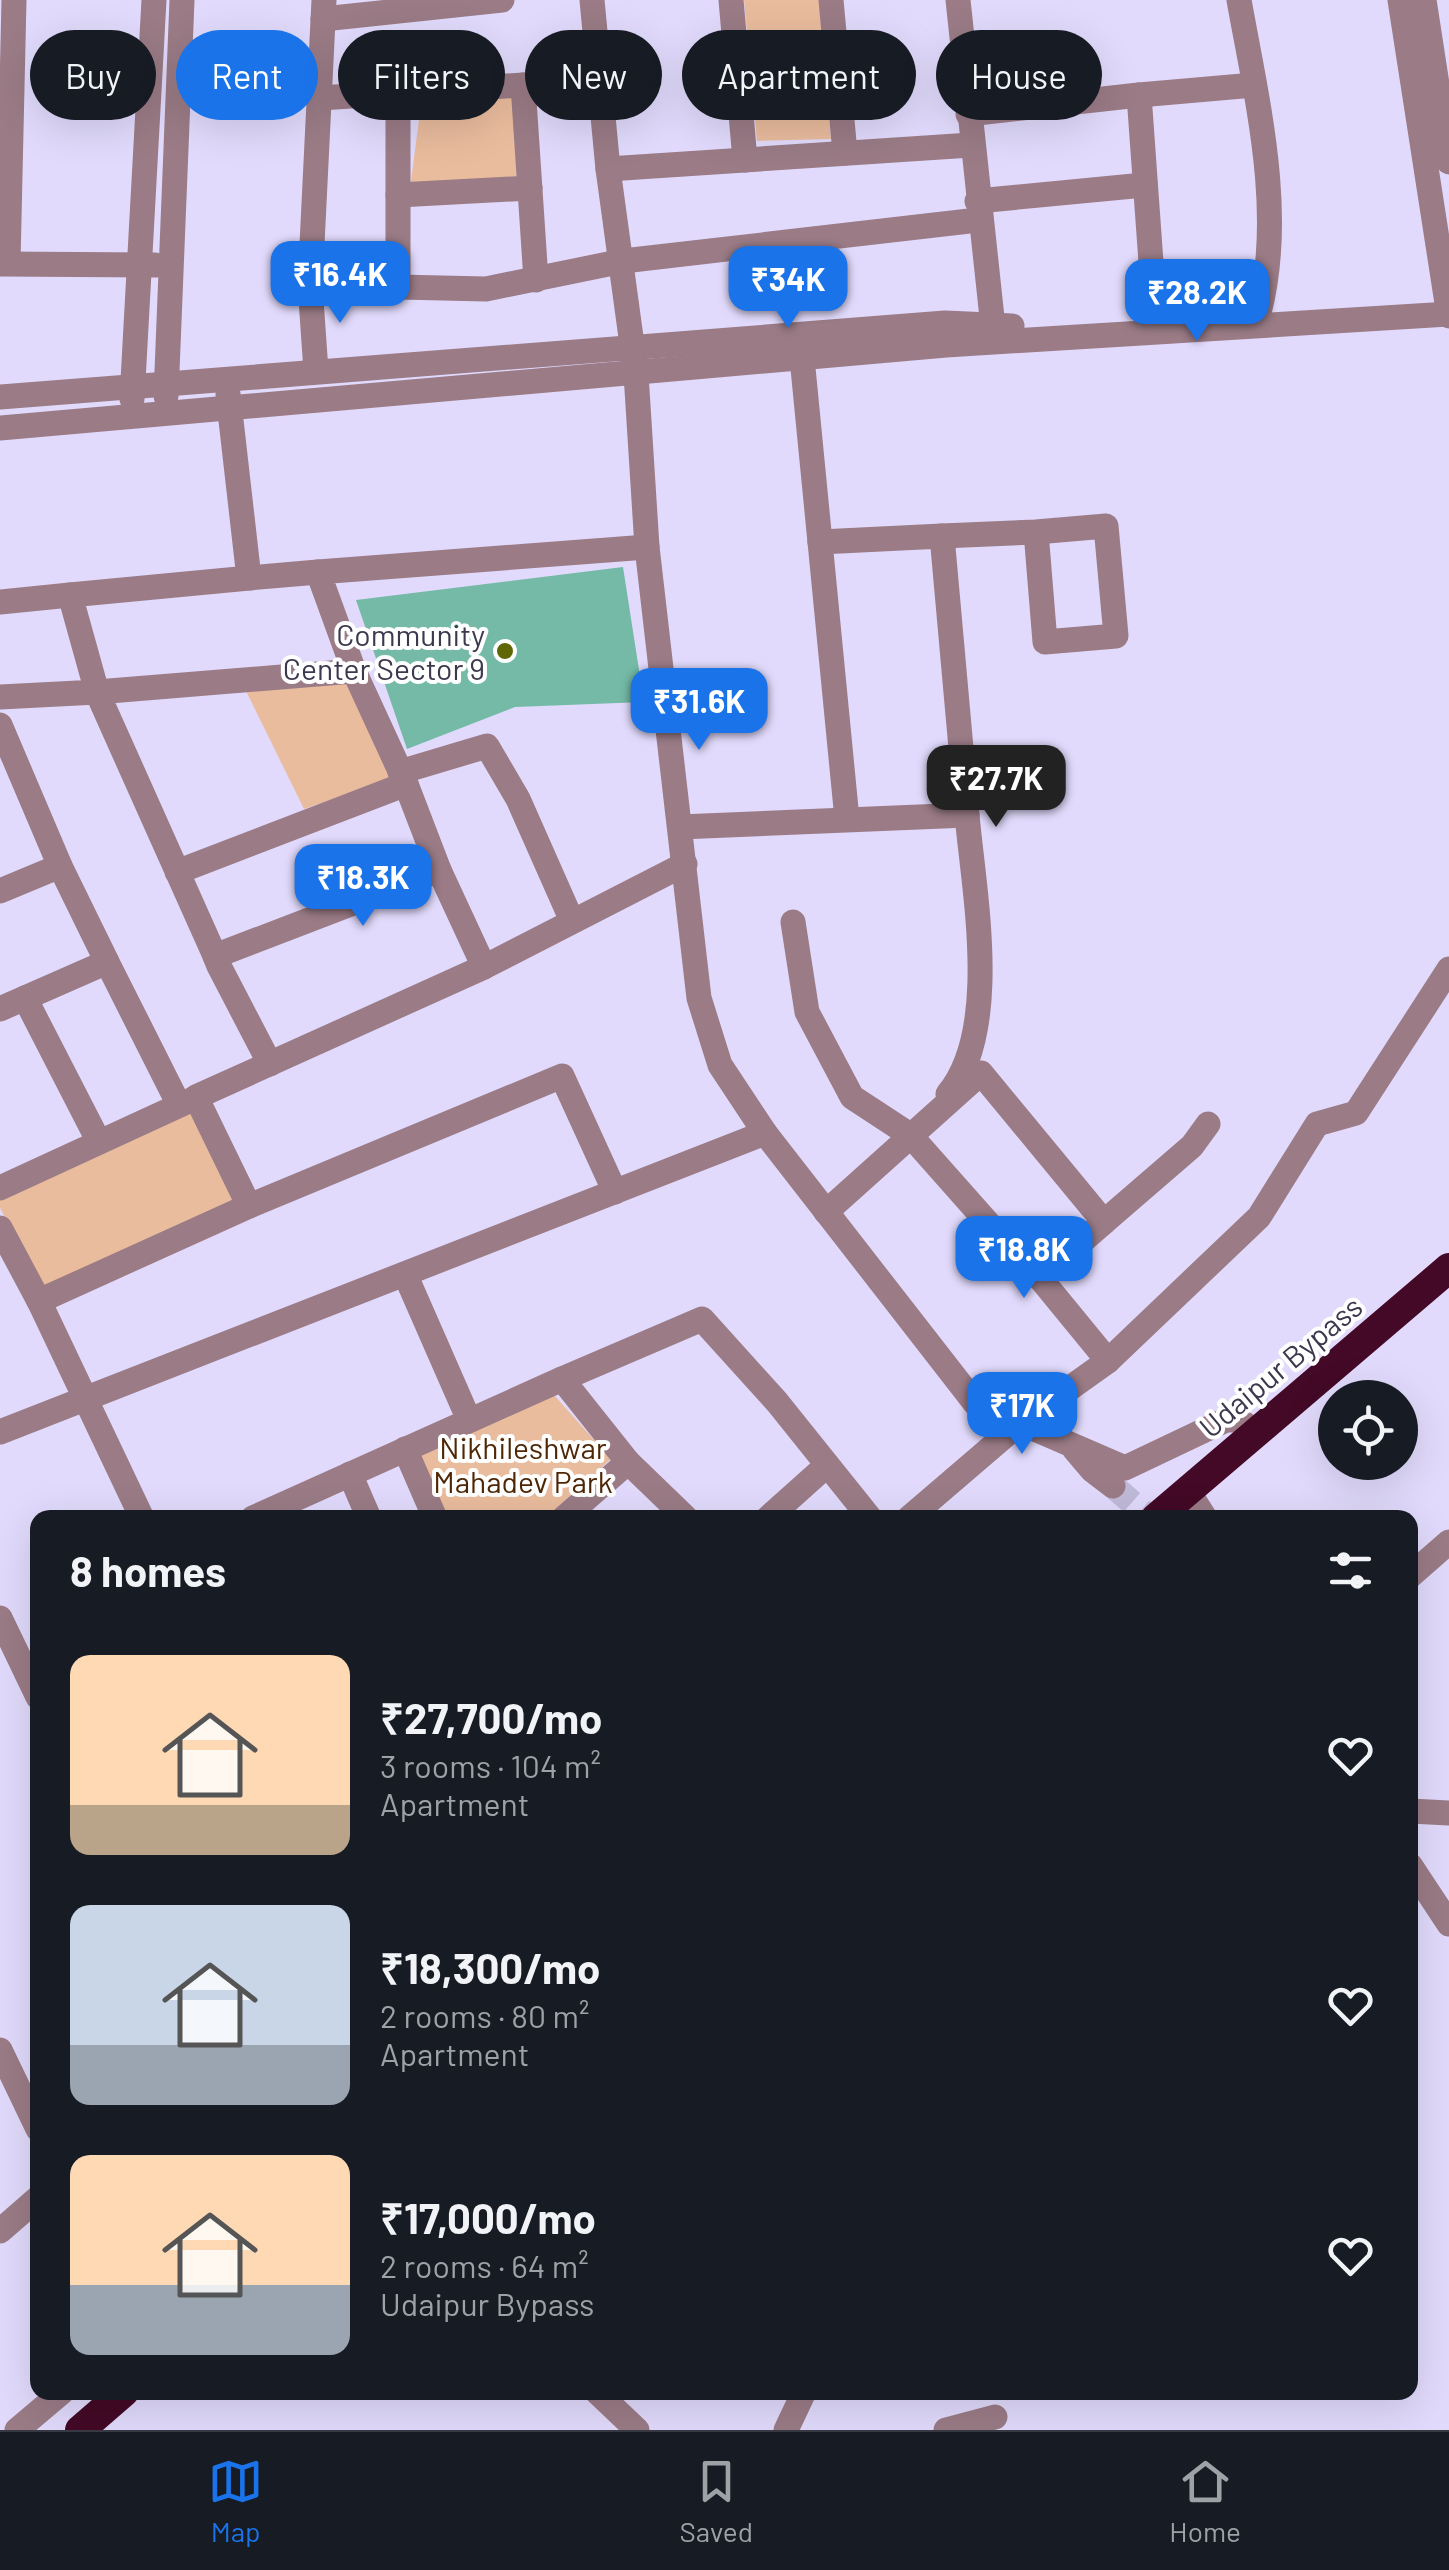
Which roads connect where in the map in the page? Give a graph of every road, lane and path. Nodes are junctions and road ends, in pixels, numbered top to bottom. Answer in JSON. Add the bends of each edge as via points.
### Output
{"nodes":[{"id":1,"x":14,"y":0,"type":"edge"},
{"id":2,"x":154,"y":0,"type":"edge"},
{"id":3,"x":182,"y":0,"type":"edge"},
{"id":4,"x":502,"y":0,"type":"edge"},
{"id":5,"x":592,"y":0,"type":"edge"},
{"id":6,"x":731,"y":0,"type":"edge"},
{"id":7,"x":831,"y":0,"type":"edge"},
{"id":8,"x":958,"y":0,"type":"edge"},
{"id":9,"x":1240,"y":0,"type":"edge"},
{"id":10,"x":1400,"y":0,"type":"edge"},
{"id":11,"x":1424,"y":0,"type":"edge"},
{"id":12,"x":324,"y":9,"type":"edge"},
{"id":13,"x":595,"y":30,"type":"edge"},
{"id":14,"x":961,"y":30,"type":"edge"},
{"id":15,"x":7,"y":72,"type":"edge"},
{"id":16,"x":523,"y":85,"type":"joint"},
{"id":17,"x":1254,"y":85,"type":"junction"},
{"id":18,"x":505,"y":86,"type":"edge"},
{"id":19,"x":1139,"y":95,"type":"junction"},
{"id":20,"x":338,"y":97,"type":"edge"},
{"id":21,"x":320,"y":98,"type":"junction"},
{"id":22,"x":1102,"y":99,"type":"edge"},
{"id":23,"x":398,"y":120,"type":"edge"},
{"id":24,"x":604,"y":120,"type":"edge"},
{"id":25,"x":969,"y":120,"type":"edge"},
{"id":26,"x":972,"y":145,"type":"junction"},
{"id":27,"x":844,"y":154,"type":"junction"},
{"id":28,"x":745,"y":160,"type":"junction"},
{"id":29,"x":1449,"y":162,"type":"edge"},
{"id":30,"x":608,"y":170,"type":"junction"},
{"id":31,"x":4,"y":173,"type":"edge"},
{"id":32,"x":1144,"y":185,"type":"junction"},
{"id":33,"x":530,"y":188,"type":"junction"},
{"id":34,"x":398,"y":195,"type":"junction"},
{"id":35,"x":978,"y":210,"type":"junction"},
{"id":36,"x":623,"y":261,"type":"junction"},
{"id":37,"x":4,"y":264,"type":"edge"},
{"id":38,"x":139,"y":265,"type":"junction"},
{"id":39,"x":172,"y":266,"type":"junction"},
{"id":40,"x":536,"y":280,"type":"junction"},
{"id":41,"x":310,"y":285,"type":"junction"},
{"id":42,"x":398,"y":287,"type":"junction"},
{"id":43,"x":1448,"y":308,"type":"edge"},
{"id":44,"x":1259,"y":313,"type":"junction"},
{"id":45,"x":1155,"y":318,"type":"junction"},
{"id":46,"x":993,"y":327,"type":"junction"},
{"id":47,"x":946,"y":334,"type":"junction"},
{"id":48,"x":632,"y":348,"type":"junction"},
{"id":49,"x":802,"y":358,"type":"junction"},
{"id":50,"x":316,"y":371,"type":"junction"},
{"id":51,"x":636,"y":374,"type":"junction"},
{"id":52,"x":226,"y":377,"type":"junction"},
{"id":53,"x":166,"y":381,"type":"junction"},
{"id":54,"x":133,"y":383,"type":"junction"},
{"id":55,"x":0,"y":397,"type":"edge"},
{"id":56,"x":229,"y":406,"type":"junction"},
{"id":57,"x":166,"y":410,"type":"junction"},
{"id":58,"x":132,"y":414,"type":"junction"},
{"id":59,"x":0,"y":428,"type":"edge"},
{"id":60,"x":1036,"y":532,"type":"junction"},
{"id":61,"x":942,"y":536,"type":"junction"},
{"id":62,"x":820,"y":542,"type":"junction"},
{"id":63,"x":646,"y":547,"type":"junction"},
{"id":64,"x":318,"y":572,"type":"junction"},
{"id":65,"x":249,"y":578,"type":"junction"},
{"id":66,"x":70,"y":595,"type":"junction"},
{"id":67,"x":0,"y":602,"type":"edge"},
{"id":68,"x":354,"y":671,"type":"junction"},
{"id":69,"x":97,"y":692,"type":"junction"},
{"id":70,"x":0,"y":696,"type":"edge"},
{"id":71,"x":0,"y":726,"type":"edge"},
{"id":72,"x":403,"y":778,"type":"junction"},
{"id":73,"x":967,"y":815,"type":"junction"},
{"id":74,"x":847,"y":819,"type":"junction"},
{"id":75,"x":680,"y":827,"type":"junction"},
{"id":76,"x":685,"y":864,"type":"junction"},
{"id":77,"x":60,"y":866,"type":"junction"},
{"id":78,"x":439,"y":870,"type":"junction"},
{"id":79,"x":177,"y":872,"type":"junction"},
{"id":80,"x":0,"y":891,"type":"edge"},
{"id":81,"x":572,"y":921,"type":"junction"},
{"id":82,"x":793,"y":922,"type":"dead end"},
{"id":83,"x":215,"y":956,"type":"junction"},
{"id":84,"x":107,"y":962,"type":"junction"},
{"id":85,"x":484,"y":968,"type":"junction"},
{"id":86,"x":1449,"y":969,"type":"edge"},
{"id":87,"x":7,"y":1004,"type":"edge"},
{"id":88,"x":270,"y":1064,"type":"junction"},
{"id":89,"x":187,"y":1101,"type":"junction"},
{"id":90,"x":1208,"y":1124,"type":"dead end"},
{"id":91,"x":765,"y":1133,"type":"junction"},
{"id":92,"x":910,"y":1135,"type":"junction"},
{"id":93,"x":99,"y":1142,"type":"junction"},
{"id":94,"x":0,"y":1188,"type":"edge"},
{"id":95,"x":615,"y":1192,"type":"junction"},
{"id":96,"x":249,"y":1206,"type":"junction"},
{"id":97,"x":826,"y":1212,"type":"junction"},
{"id":98,"x":1104,"y":1222,"type":"junction"},
{"id":99,"x":0,"y":1228,"type":"edge"},
{"id":100,"x":1449,"y":1268,"type":"edge"},
{"id":101,"x":406,"y":1274,"type":"junction"},
{"id":102,"x":1040,"y":1278,"type":"junction"},
{"id":103,"x":39,"y":1301,"type":"junction"},
{"id":104,"x":1108,"y":1361,"type":"junction"},
{"id":105,"x":562,"y":1379,"type":"junction"},
{"id":106,"x":88,"y":1398,"type":"junction"},
{"id":107,"x":469,"y":1420,"type":"junction"},
{"id":108,"x":1022,"y":1422,"type":"junction"},
{"id":109,"x":0,"y":1432,"type":"edge"},
{"id":110,"x":1255,"y":1432,"type":"junction"},
{"id":111,"x":405,"y":1449,"type":"junction"},
{"id":112,"x":1076,"y":1450,"type":"junction"},
{"id":113,"x":628,"y":1462,"type":"junction"},
{"id":114,"x":826,"y":1466,"type":"junction"},
{"id":115,"x":350,"y":1474,"type":"junction"},
{"id":116,"x":1113,"y":1486,"type":"tunnel mouth"},
{"id":117,"x":1188,"y":1491,"type":"junction"},
{"id":118,"x":138,"y":1510,"type":"edge"},
{"id":119,"x":271,"y":1510,"type":"edge"},
{"id":120,"x":366,"y":1510,"type":"edge"},
{"id":121,"x":432,"y":1510,"type":"edge"},
{"id":122,"x":573,"y":1510,"type":"edge"},
{"id":123,"x":678,"y":1510,"type":"edge"},
{"id":124,"x":777,"y":1510,"type":"edge"},
{"id":125,"x":863,"y":1510,"type":"edge"},
{"id":126,"x":918,"y":1510,"type":"edge"},
{"id":127,"x":1165,"y":1510,"type":"edge"},
{"id":128,"x":1200,"y":1510,"type":"edge"},
{"id":129,"x":1446,"y":1549,"type":"edge"},
{"id":130,"x":1418,"y":1570,"type":"edge"},
{"id":131,"x":0,"y":1618,"type":"edge"},
{"id":132,"x":30,"y":1680,"type":"edge"},
{"id":133,"x":1418,"y":1811,"type":"edge"},
{"id":134,"x":1449,"y":1813,"type":"edge"},
{"id":135,"x":1418,"y":1877,"type":"edge"},
{"id":136,"x":1449,"y":1924,"type":"edge"},
{"id":137,"x":0,"y":2050,"type":"edge"},
{"id":138,"x":30,"y":2112,"type":"edge"},
{"id":139,"x":30,"y":2205,"type":"edge"},
{"id":140,"x":0,"y":2231,"type":"edge"},
{"id":141,"x":53,"y":2400,"type":"edge"},
{"id":142,"x":115,"y":2400,"type":"edge"},
{"id":143,"x":605,"y":2400,"type":"edge"},
{"id":144,"x":800,"y":2400,"type":"edge"},
{"id":145,"x":994,"y":2416,"type":"dead end"},
{"id":146,"x":17,"y":2430,"type":"edge"},
{"id":147,"x":80,"y":2430,"type":"edge"},
{"id":148,"x":637,"y":2430,"type":"edge"},
{"id":149,"x":786,"y":2430,"type":"edge"},
{"id":150,"x":946,"y":2430,"type":"edge"}],
"edges":[{"from":1,"to":15,"type":"street"},
{"from":2,"to":38,"type":"street"},
{"from":3,"to":39,"type":"street"},
{"from":4,"to":12,"type":"street"},
{"from":5,"to":13,"type":"street"},
{"from":6,"to":28,"type":"street"},
{"from":7,"to":27,"type":"street"},
{"from":8,"to":14,"type":"street"},
{"from":9,"to":17,"type":"street"},
{"from":10,"to":43,"type":"street"},
{"from":11,"to":29,"type":"street"},
{"from":12,"to":21,"type":"street"},
{"from":15,"to":31,"type":"street"},
{"from":16,"to":18,"type":"street"},
{"from":16,"to":33,"type":"street"},
{"from":17,"to":19,"type":"street"},
{"from":17,"to":44,"type":"street","via":[[1271,233]]},
{"from":19,"to":22,"type":"street"},
{"from":19,"to":32,"type":"street"},
{"from":20,"to":21,"type":"street"},
{"from":21,"to":41,"type":"street"},
{"from":23,"to":34,"type":"street"},
{"from":24,"to":30,"type":"street"},
{"from":25,"to":26,"type":"street"},
{"from":26,"to":27,"type":"street"},
{"from":26,"to":35,"type":"street"},
{"from":27,"to":28,"type":"street"},
{"from":28,"to":30,"type":"street"},
{"from":30,"to":36,"type":"street"},
{"from":31,"to":37,"type":"street"},
{"from":32,"to":35,"type":"street"},
{"from":32,"to":45,"type":"street"},
{"from":33,"to":34,"type":"street"},
{"from":33,"to":40,"type":"street"},
{"from":34,"to":42,"type":"street"},
{"from":35,"to":36,"type":"street"},
{"from":35,"to":46,"type":"street"},
{"from":36,"to":40,"type":"street"},
{"from":36,"to":48,"type":"street"},
{"from":37,"to":38,"type":"street"},
{"from":38,"to":39,"type":"street"},
{"from":38,"to":54,"type":"street"},
{"from":39,"to":53,"type":"street"},
{"from":40,"to":42,"type":"street","via":[[486,290]]},
{"from":41,"to":42,"type":"street"},
{"from":41,"to":50,"type":"street"},
{"from":43,"to":44,"type":"street"},
{"from":43,"to":47,"type":"street"},
{"from":44,"to":45,"type":"street"},
{"from":45,"to":46,"type":"street"},
{"from":46,"to":47,"type":"street"},
{"from":47,"to":48,"type":"street"},
{"from":47,"to":49,"type":"street"},
{"from":48,"to":50,"type":"street"},
{"from":48,"to":51,"type":"street"},
{"from":49,"to":51,"type":"street"},
{"from":49,"to":62,"type":"street"},
{"from":50,"to":52,"type":"street"},
{"from":51,"to":56,"type":"street"},
{"from":51,"to":63,"type":"street"},
{"from":52,"to":53,"type":"street"},
{"from":52,"to":56,"type":"street"},
{"from":53,"to":54,"type":"street"},
{"from":53,"to":57,"type":"street"},
{"from":54,"to":55,"type":"street"},
{"from":54,"to":58,"type":"street"},
{"from":56,"to":57,"type":"street"},
{"from":56,"to":65,"type":"street"},
{"from":57,"to":58,"type":"street"},
{"from":58,"to":59,"type":"street"},
{"from":60,"to":60,"type":"street","via":[[1045,642],[1116,636],[1106,526]]},
{"from":60,"to":61,"type":"street"},
{"from":61,"to":62,"type":"street"},
{"from":61,"to":73,"type":"street"},
{"from":62,"to":74,"type":"street"},
{"from":63,"to":64,"type":"street"},
{"from":63,"to":75,"type":"street"},
{"from":64,"to":65,"type":"street"},
{"from":64,"to":68,"type":"street"},
{"from":65,"to":66,"type":"street"},
{"from":66,"to":67,"type":"street"},
{"from":66,"to":69,"type":"street"},
{"from":68,"to":69,"type":"street"},
{"from":68,"to":72,"type":"street"},
{"from":69,"to":70,"type":"street"},
{"from":69,"to":79,"type":"street"},
{"from":71,"to":77,"type":"street"},
{"from":72,"to":78,"type":"street"},
{"from":72,"to":79,"type":"street"},
{"from":72,"to":81,"type":"street","via":[[487,746]]},
{"from":73,"to":74,"type":"street"},
{"from":73,"to":92,"type":"street","via":[[977,1033],[952,1090]]},
{"from":74,"to":75,"type":"street"},
{"from":75,"to":76,"type":"street"},
{"from":76,"to":81,"type":"street"},
{"from":76,"to":91,"type":"street","via":[[699,998],[720,1066]]},
{"from":77,"to":80,"type":"street"},
{"from":77,"to":84,"type":"street"},
{"from":78,"to":83,"type":"street"},
{"from":78,"to":85,"type":"street"},
{"from":79,"to":83,"type":"street"},
{"from":81,"to":85,"type":"street"},
{"from":82,"to":92,"type":"street","via":[[807,1012],[827,1056],[852,1097]]},
{"from":83,"to":88,"type":"street"},
{"from":84,"to":87,"type":"street"},
{"from":84,"to":89,"type":"street"},
{"from":85,"to":88,"type":"street"},
{"from":86,"to":104,"type":"street","via":[[1356,1113],[1317,1124],[1259,1217]]},
{"from":87,"to":93,"type":"street"},
{"from":88,"to":89,"type":"street"},
{"from":89,"to":93,"type":"street"},
{"from":89,"to":96,"type":"street"},
{"from":90,"to":98,"type":"street","via":[[1192,1146]]},
{"from":91,"to":95,"type":"street"},
{"from":91,"to":97,"type":"street"},
{"from":92,"to":97,"type":"street"},
{"from":92,"to":98,"type":"street","via":[[981,1074]]},
{"from":92,"to":102,"type":"street"},
{"from":93,"to":94,"type":"street"},
{"from":95,"to":96,"type":"street","via":[[562,1076]]},
{"from":95,"to":101,"type":"street"},
{"from":96,"to":103,"type":"street"},
{"from":97,"to":108,"type":"street","via":[[975,1403]]},
{"from":98,"to":102,"type":"street"},
{"from":99,"to":103,"type":"street"},
{"from":100,"to":110,"type":"highway","name":"Udaipur Bypass"},
{"from":101,"to":106,"type":"street"},
{"from":101,"to":107,"type":"street"},
{"from":102,"to":104,"type":"street"},
{"from":103,"to":106,"type":"street"},
{"from":104,"to":108,"type":"street"},
{"from":105,"to":107,"type":"street"},
{"from":105,"to":113,"type":"street"},
{"from":105,"to":114,"type":"street","via":[[702,1320]]},
{"from":106,"to":109,"type":"street"},
{"from":106,"to":118,"type":"street"},
{"from":107,"to":111,"type":"street"},
{"from":108,"to":112,"type":"street"},
{"from":108,"to":126,"type":"street"},
{"from":110,"to":112,"type":"street","via":[[1226,1420],[1125,1468]]},
{"from":110,"to":117,"type":"highway","name":"Udaipur Bypass"},
{"from":111,"to":115,"type":"street"},
{"from":111,"to":121,"type":"street"},
{"from":112,"to":116,"type":"street"},
{"from":113,"to":122,"type":"street"},
{"from":113,"to":123,"type":"street"},
{"from":114,"to":124,"type":"street"},
{"from":114,"to":125,"type":"street"},
{"from":115,"to":119,"type":"street"},
{"from":115,"to":120,"type":"street"},
{"from":117,"to":127,"type":"highway","name":"Udaipur Bypass"},
{"from":117,"to":128,"type":"street"},
{"from":129,"to":130,"type":"street"},
{"from":131,"to":132,"type":"street"},
{"from":133,"to":134,"type":"street"},
{"from":135,"to":136,"type":"street"},
{"from":137,"to":138,"type":"street"},
{"from":139,"to":140,"type":"street"},
{"from":141,"to":146,"type":"street"},
{"from":142,"to":147,"type":"highway"},
{"from":143,"to":148,"type":"street"},
{"from":144,"to":149,"type":"street"},
{"from":145,"to":150,"type":"street"}]}
